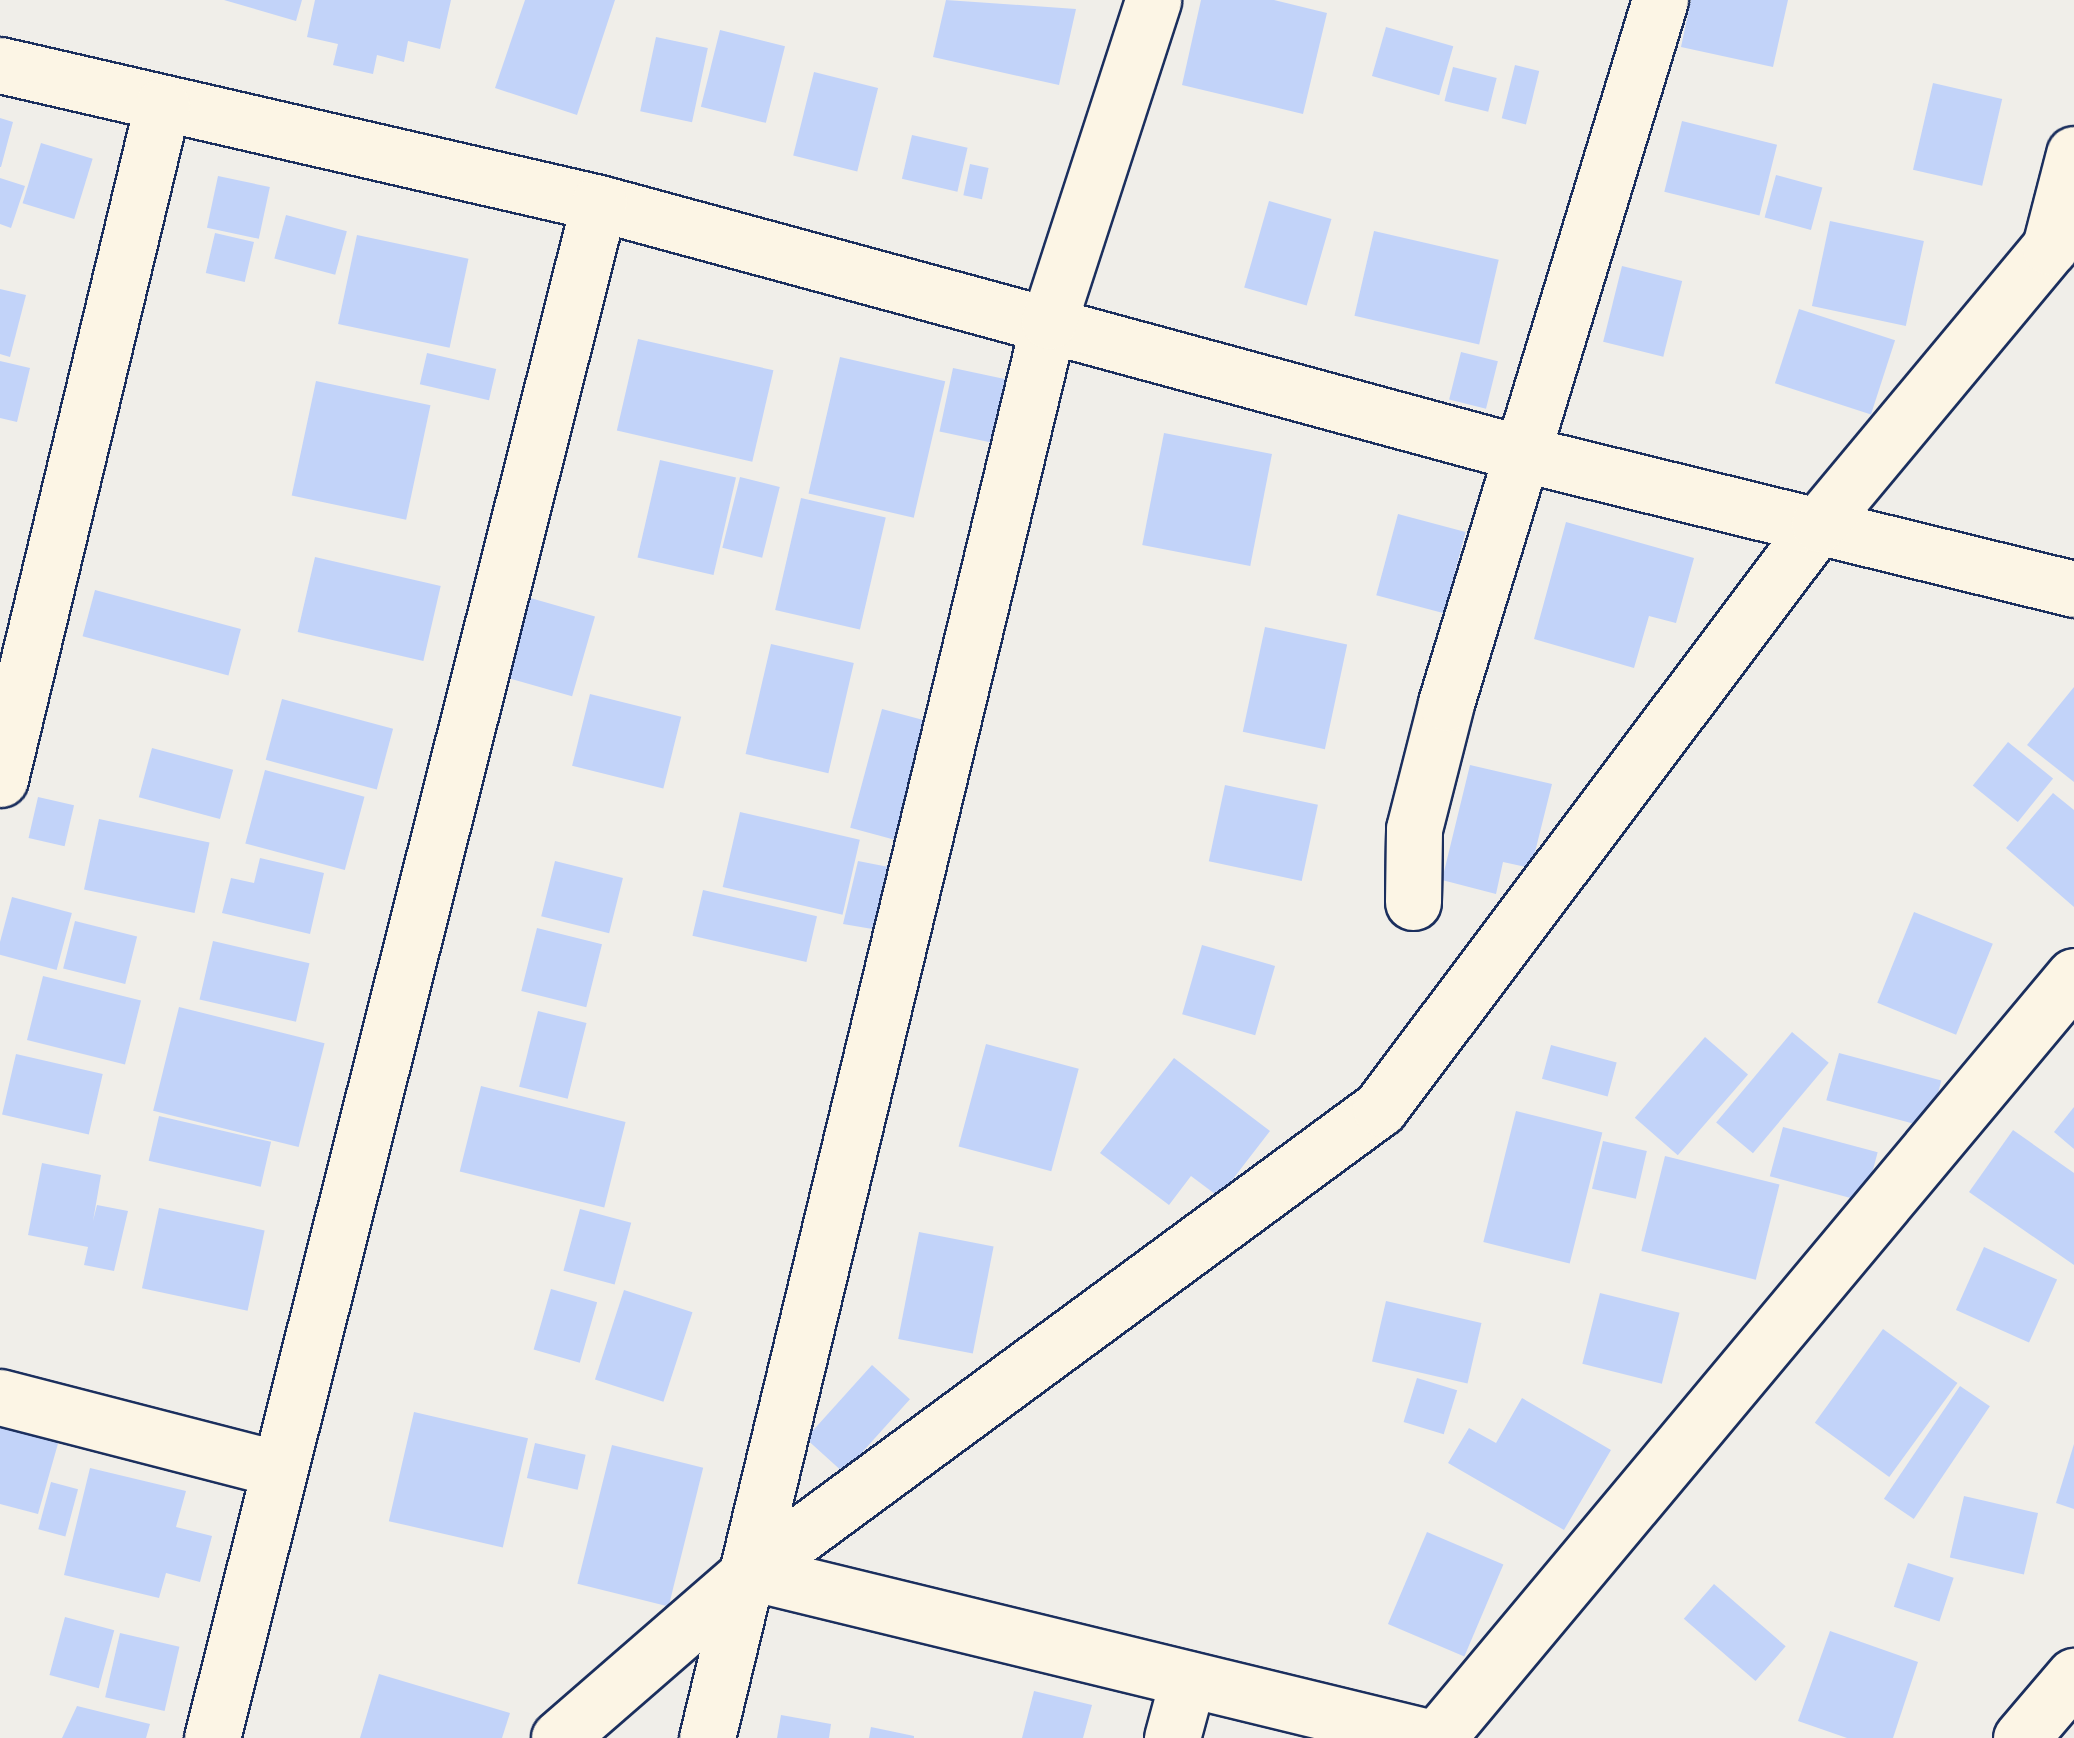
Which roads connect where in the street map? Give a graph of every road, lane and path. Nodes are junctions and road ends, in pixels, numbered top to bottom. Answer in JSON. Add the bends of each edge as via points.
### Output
{"nodes":[{"id":1,"x":1153,"y":0,"type":"edge"},
{"id":2,"x":1660,"y":0,"type":"edge"},
{"id":3,"x":0,"y":65,"type":"edge"},
{"id":4,"x":162,"y":106,"type":"junction"},
{"id":5,"x":2074,"y":154,"type":"edge"},
{"id":6,"x":600,"y":203,"type":"junction"},
{"id":7,"x":1049,"y":321,"type":"junction"},
{"id":8,"x":1524,"y":454,"type":"junction"},
{"id":9,"x":1819,"y":524,"type":"junction"},
{"id":10,"x":2074,"y":589,"type":"edge"},
{"id":11,"x":0,"y":779,"type":"edge"},
{"id":12,"x":1413,"y":902,"type":"dead end"},
{"id":13,"x":2074,"y":976,"type":"edge"},
{"id":14,"x":0,"y":1397,"type":"edge"},
{"id":15,"x":278,"y":1469,"type":"junction"},
{"id":16,"x":750,"y":1572,"type":"junction"},
{"id":17,"x":2074,"y":1676,"type":"edge"},
{"id":18,"x":1188,"y":1679,"type":"junction"},
{"id":19,"x":212,"y":1738,"type":"edge"},
{"id":20,"x":559,"y":1738,"type":"edge"},
{"id":21,"x":707,"y":1738,"type":"edge"},
{"id":22,"x":1172,"y":1738,"type":"edge"},
{"id":23,"x":1434,"y":1738,"type":"edge"},
{"id":24,"x":2021,"y":1738,"type":"edge"}],
"edges":[{"from":1,"to":7,"type":"street"},
{"from":2,"to":8,"type":"street"},
{"from":3,"to":4,"type":"street"},
{"from":4,"to":6,"type":"street"},
{"from":4,"to":11,"type":"street"},
{"from":5,"to":9,"type":"street","via":[[2050,247]]},
{"from":6,"to":7,"type":"street"},
{"from":6,"to":15,"type":"street"},
{"from":7,"to":8,"type":"street"},
{"from":7,"to":16,"type":"street"},
{"from":8,"to":9,"type":"street"},
{"from":8,"to":12,"type":"street","via":[[1414,829]]},
{"from":9,"to":10,"type":"street"},
{"from":9,"to":16,"type":"street","via":[[1380,1108]]},
{"from":13,"to":23,"type":"street"},
{"from":14,"to":15,"type":"street"},
{"from":15,"to":19,"type":"street"},
{"from":16,"to":18,"type":"street"},
{"from":16,"to":20,"type":"street"},
{"from":16,"to":21,"type":"street"},
{"from":17,"to":24,"type":"street"},
{"from":18,"to":22,"type":"street"},
{"from":18,"to":23,"type":"street"}]}
